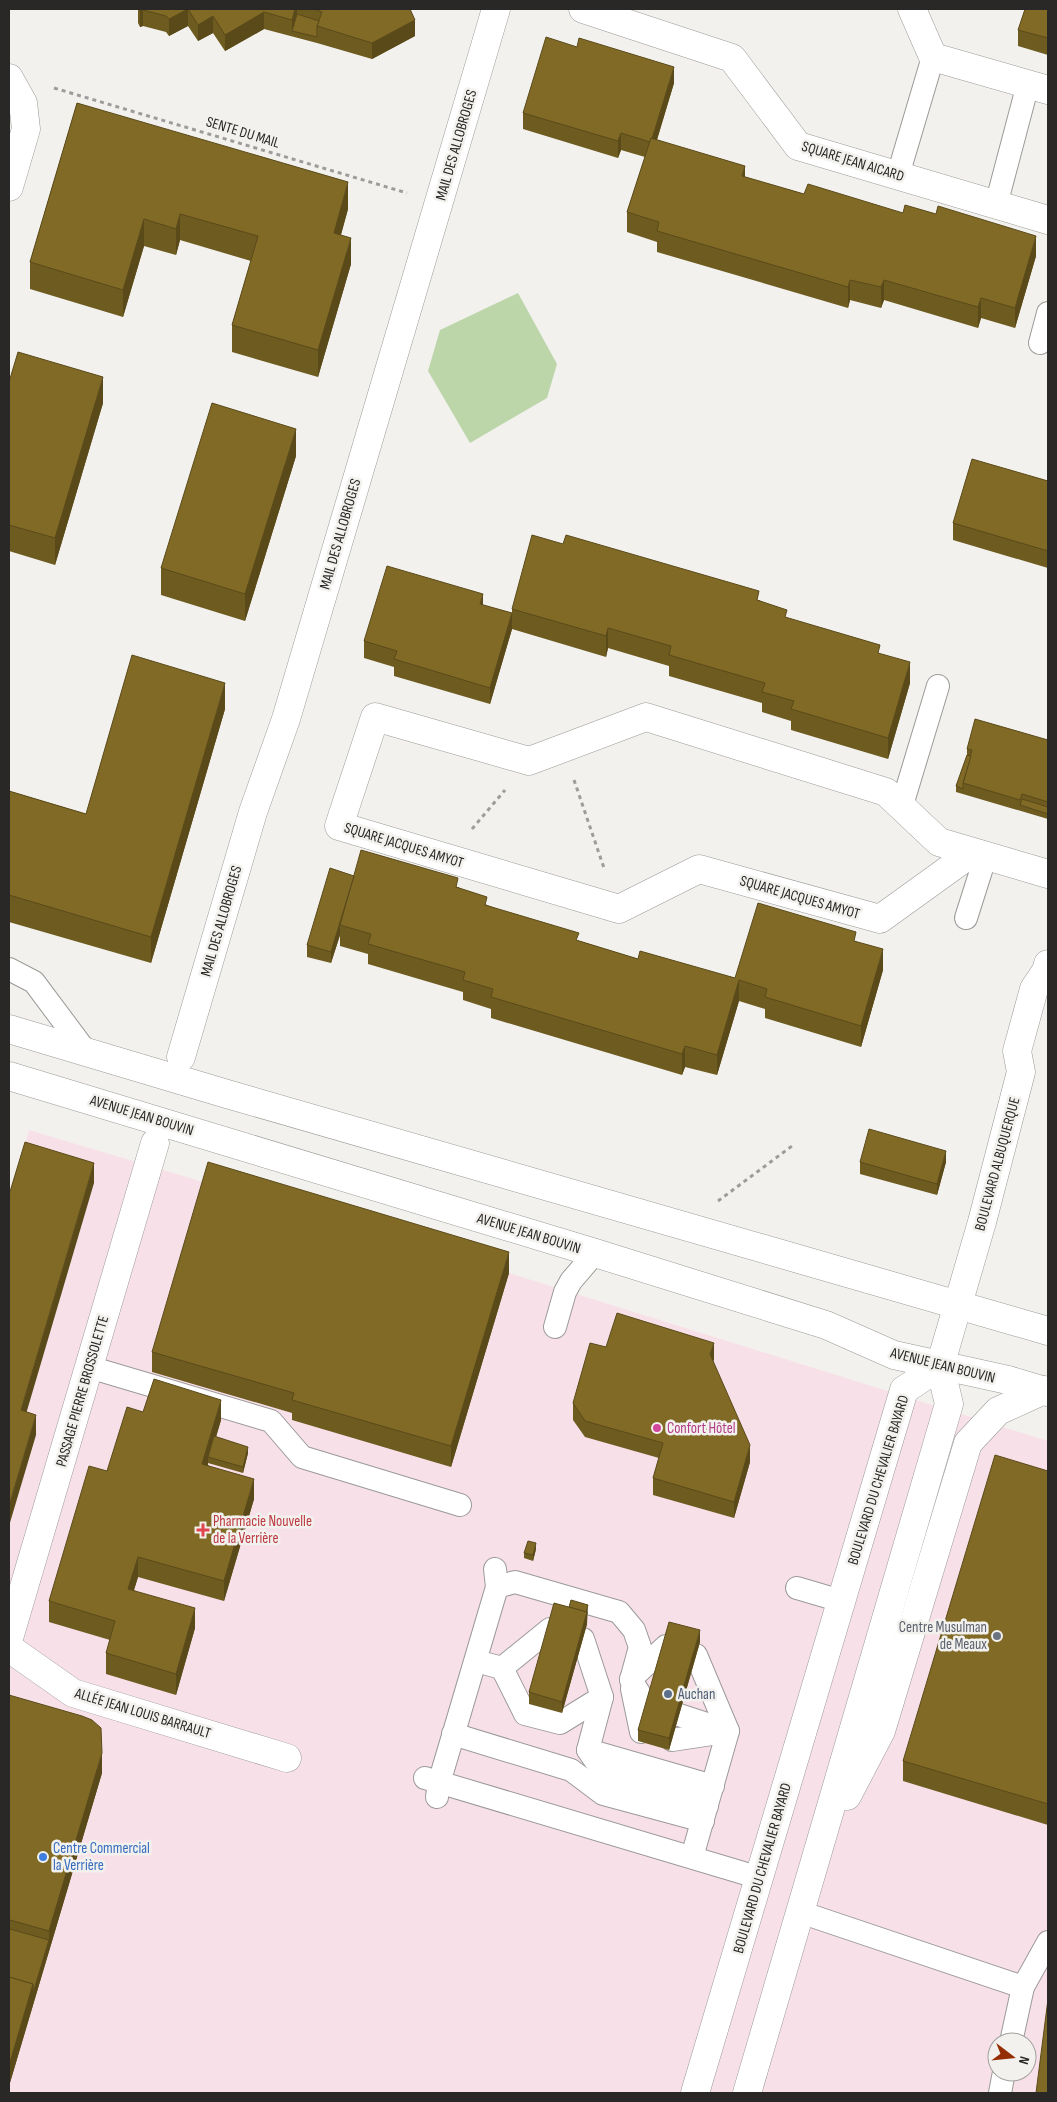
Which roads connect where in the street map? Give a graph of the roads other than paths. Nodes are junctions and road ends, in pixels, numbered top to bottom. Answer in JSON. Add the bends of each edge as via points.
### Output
{"nodes":[{"id":1,"x":496,"y":9,"type":"edge"},
{"id":2,"x":583,"y":9,"type":"edge"},
{"id":3,"x":912,"y":9,"type":"edge"},
{"id":4,"x":933,"y":57,"type":"junction"},
{"id":5,"x":9,"y":78,"type":"edge"},
{"id":6,"x":1038,"y":87,"type":"edge"},
{"id":7,"x":898,"y":175,"type":"junction"},
{"id":8,"x":9,"y":187,"type":"edge"},
{"id":9,"x":996,"y":206,"type":"junction"},
{"id":10,"x":1048,"y":220,"type":"edge"},
{"id":11,"x":1048,"y":313,"type":"edge"},
{"id":12,"x":1040,"y":343,"type":"dead end"},
{"id":13,"x":938,"y":686,"type":"dead end"},
{"id":14,"x":902,"y":805,"type":"junction"},
{"id":15,"x":979,"y":854,"type":"junction"},
{"id":16,"x":1048,"y":874,"type":"edge"},
{"id":17,"x":966,"y":918,"type":"dead end"},
{"id":18,"x":1048,"y":964,"type":"edge"},
{"id":19,"x":9,"y":969,"type":"edge"},
{"id":20,"x":9,"y":1031,"type":"edge"},
{"id":21,"x":87,"y":1053,"type":"junction"},
{"id":22,"x":181,"y":1057,"type":"dead end"},
{"id":23,"x":9,"y":1076,"type":"edge"},
{"id":24,"x":155,"y":1144,"type":"dead end"},
{"id":25,"x":595,"y":1253,"type":"junction"},
{"id":26,"x":958,"y":1304,"type":"junction"},
{"id":27,"x":555,"y":1327,"type":"dead end"},
{"id":28,"x":1048,"y":1331,"type":"edge"},
{"id":29,"x":940,"y":1366,"type":"junction"},
{"id":30,"x":89,"y":1367,"type":"junction"},
{"id":31,"x":1046,"y":1391,"type":"edge"},
{"id":32,"x":460,"y":1505,"type":"dead end"},
{"id":33,"x":797,"y":1588,"type":"dead end"},
{"id":34,"x":841,"y":1602,"type":"junction"},
{"id":35,"x":550,"y":1629,"type":"edge"},
{"id":36,"x":9,"y":1638,"type":"edge"},
{"id":37,"x":583,"y":1639,"type":"edge"},
{"id":38,"x":666,"y":1646,"type":"edge"},
{"id":39,"x":9,"y":1648,"type":"edge"},
{"id":40,"x":696,"y":1655,"type":"edge"},
{"id":41,"x":474,"y":1660,"type":"junction"},
{"id":42,"x":541,"y":1661,"type":"edge"},
{"id":43,"x":502,"y":1668,"type":"junction"},
{"id":44,"x":574,"y":1671,"type":"edge"},
{"id":45,"x":658,"y":1672,"type":"edge"},
{"id":46,"x":631,"y":1680,"type":"junction"},
{"id":47,"x":688,"y":1681,"type":"edge"},
{"id":48,"x":533,"y":1689,"type":"edge"},
{"id":49,"x":566,"y":1698,"type":"edge"},
{"id":50,"x":602,"y":1698,"type":"junction"},
{"id":51,"x":648,"y":1707,"type":"edge"},
{"id":52,"x":679,"y":1715,"type":"edge"},
{"id":53,"x":728,"y":1731,"type":"junction"},
{"id":54,"x":641,"y":1732,"type":"edge"},
{"id":55,"x":453,"y":1734,"type":"junction"},
{"id":56,"x":672,"y":1740,"type":"edge"},
{"id":57,"x":287,"y":1758,"type":"dead end"},
{"id":58,"x":707,"y":1804,"type":"junction"},
{"id":59,"x":819,"y":1848,"type":"junction"},
{"id":60,"x":692,"y":1857,"type":"junction"},
{"id":61,"x":760,"y":1878,"type":"junction"},
{"id":62,"x":800,"y":1912,"type":"junction"},
{"id":63,"x":1048,"y":1942,"type":"edge"},
{"id":64,"x":1023,"y":1987,"type":"junction"},
{"id":65,"x":1013,"y":2032,"type":"edge"},
{"id":66,"x":695,"y":2093,"type":"edge"},
{"id":67,"x":747,"y":2093,"type":"edge"}],
"edges":[{"from":1,"to":22,"type":"street","name":"MAIL DES ALLOBROGES","via":[[286,719],[253,812]]},
{"from":2,"to":7,"type":"street","name":"SQUARE JEAN AICARD","via":[[732,58],[798,146]]},
{"from":3,"to":4,"type":"street"},
{"from":4,"to":6,"type":"street"},
{"from":4,"to":7,"type":"lane"},
{"from":5,"to":8,"type":"street","via":[[23,103],[26,129]]},
{"from":6,"to":9,"type":"lane"},
{"from":7,"to":9,"type":"street","name":"SQUARE JEAN AICARD"},
{"from":9,"to":10,"type":"street","name":"SQUARE JEAN AICARD"},
{"from":11,"to":12,"type":"lane"},
{"from":13,"to":14,"type":"lane"},
{"from":14,"to":15,"type":"street","via":[[939,842]]},
{"from":14,"to":15,"type":"street","name":"SQUARE JACQUES AMYOT","via":[[886,792],[824,781],[734,753],[646,717],[529,761],[375,717],[339,826],[619,909],[702,862],[880,919]]},
{"from":15,"to":16,"type":"street"},
{"from":15,"to":17,"type":"lane"},
{"from":18,"to":26,"type":"street","name":"BOULEVARD ALBUQUERQUE","via":[[1034,989],[1017,1051],[1021,1072]]},
{"from":19,"to":21,"type":"lane","via":[[34,982]]},
{"from":20,"to":21,"type":"street"},
{"from":21,"to":26,"type":"street"},
{"from":23,"to":25,"type":"street","name":"AVENUE JEAN BOUVIN"},
{"from":24,"to":30,"type":"street","name":"PASSAGE PIERRE BROSSOLETTE"},
{"from":25,"to":27,"type":"lane","via":[[570,1281]]},
{"from":25,"to":29,"type":"street","name":"AVENUE JEAN BOUVIN","via":[[826,1325],[894,1355]]},
{"from":26,"to":28,"type":"street"},
{"from":26,"to":29,"type":"street","name":"BOULEVARD ALBUQUERQUE"},
{"from":29,"to":31,"type":"street","name":"AVENUE JEAN BOUVIN"},
{"from":29,"to":34,"type":"street","name":"BOULEVARD DU CHEVALIER BAYARD","via":[[904,1390]]},
{"from":29,"to":59,"type":"street","via":[[949,1404]]},
{"from":30,"to":32,"type":"lane","via":[[272,1421],[302,1456]]},
{"from":30,"to":36,"type":"street","name":"PASSAGE PIERRE BROSSOLETTE"},
{"from":31,"to":59,"type":"street","via":[[998,1411],[968,1443],[881,1731]]},
{"from":33,"to":34,"type":"lane"},
{"from":34,"to":61,"type":"street","name":"BOULEVARD DU CHEVALIER BAYARD"},
{"from":35,"to":43,"type":"lane"},
{"from":37,"to":50,"type":"lane"},
{"from":38,"to":46,"type":"lane"},
{"from":39,"to":57,"type":"street","name":"ALLÉE JEAN LOUIS BARRAULT","via":[[73,1693]]},
{"from":40,"to":53,"type":"lane"},
{"from":41,"to":43,"type":"lane"},
{"from":41,"to":46,"type":"lane","via":[[496,1578],[619,1612],[634,1630],[640,1647]]},
{"from":41,"to":55,"type":"lane"},
{"from":42,"to":43,"type":"lane"},
{"from":43,"to":48,"type":"lane"},
{"from":43,"to":50,"type":"lane","via":[[525,1714],[560,1723]]},
{"from":44,"to":50,"type":"lane"},
{"from":45,"to":46,"type":"lane"},
{"from":46,"to":51,"type":"lane"},
{"from":46,"to":54,"type":"lane"},
{"from":47,"to":53,"type":"lane"},
{"from":49,"to":50,"type":"lane"},
{"from":50,"to":58,"type":"lane","via":[[588,1750]]},
{"from":52,"to":53,"type":"lane"},
{"from":53,"to":56,"type":"lane"},
{"from":53,"to":58,"type":"lane"},
{"from":55,"to":58,"type":"lane","via":[[571,1770],[602,1794]]},
{"from":55,"to":60,"type":"lane","via":[[434,1786]]},
{"from":58,"to":60,"type":"lane"},
{"from":59,"to":62,"type":"street"},
{"from":60,"to":61,"type":"lane"},
{"from":61,"to":66,"type":"street","name":"BOULEVARD DU CHEVALIER BAYARD"},
{"from":62,"to":64,"type":"lane"},
{"from":62,"to":67,"type":"street"},
{"from":63,"to":64,"type":"lane"},
{"from":64,"to":65,"type":"lane"}]}
